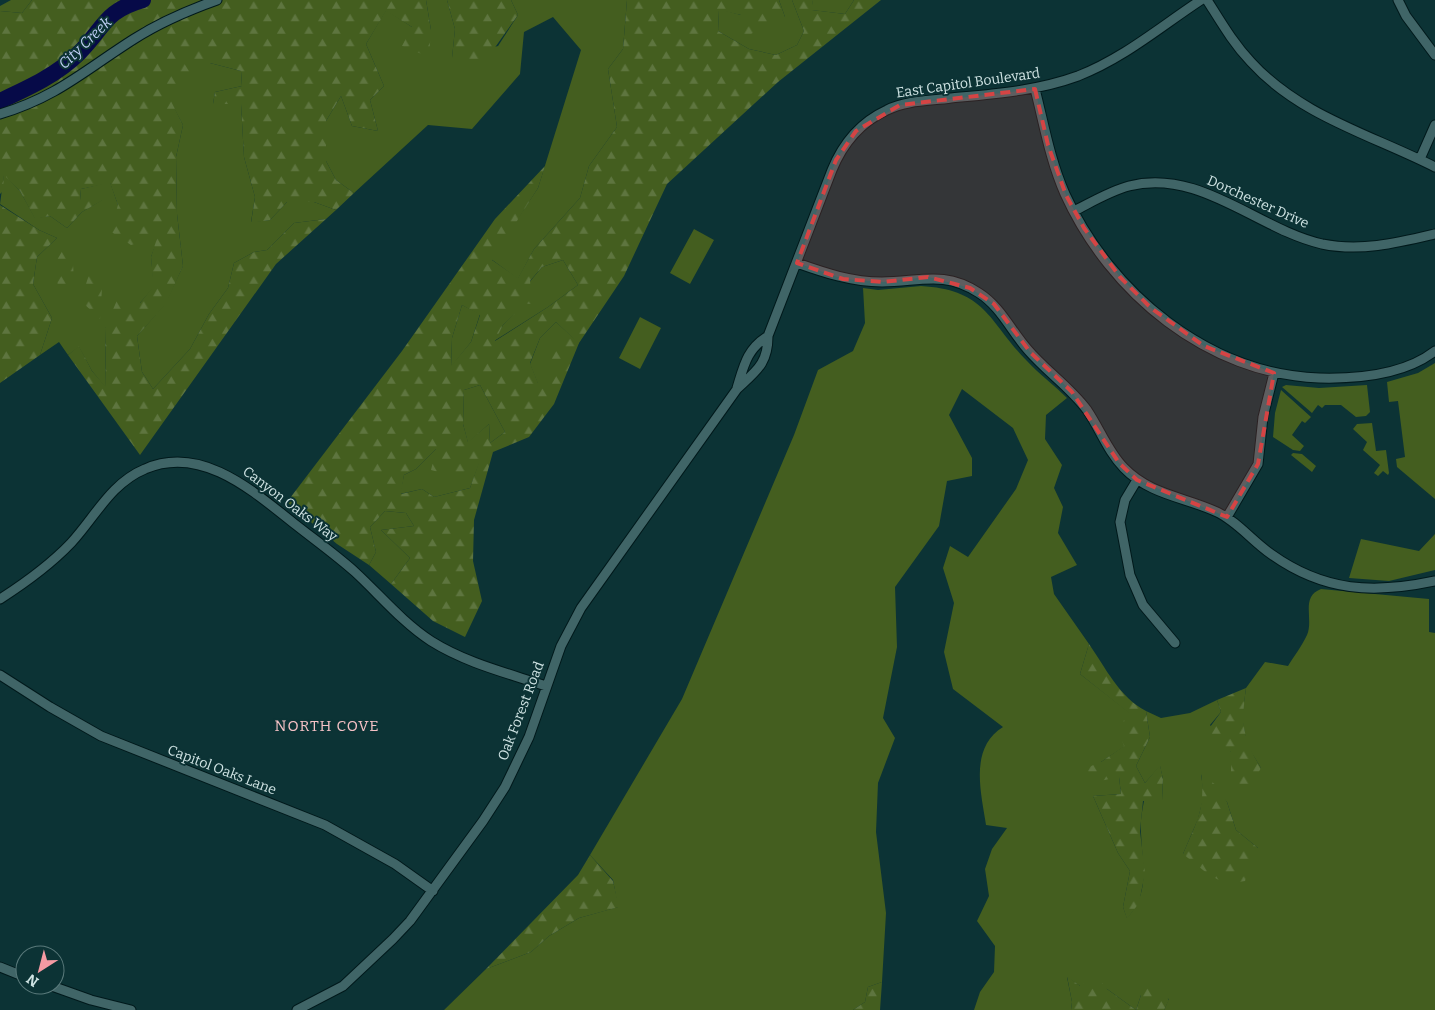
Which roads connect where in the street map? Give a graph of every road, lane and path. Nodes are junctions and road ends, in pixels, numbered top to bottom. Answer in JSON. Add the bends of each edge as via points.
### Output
{"nodes":[{"id":1,"x":217,"y":0,"type":"edge"},
{"id":2,"x":1201,"y":0,"type":"edge"},
{"id":3,"x":1207,"y":0,"type":"edge"},
{"id":4,"x":1398,"y":0,"type":"edge"},
{"id":5,"x":1435,"y":55,"type":"edge"},
{"id":6,"x":1035,"y":88,"type":"junction"},
{"id":7,"x":0,"y":114,"type":"edge"},
{"id":8,"x":1435,"y":125,"type":"edge"},
{"id":9,"x":1420,"y":160,"type":"junction"},
{"id":10,"x":1435,"y":168,"type":"edge"},
{"id":11,"x":1074,"y":211,"type":"junction"},
{"id":12,"x":1435,"y":234,"type":"edge"},
{"id":13,"x":797,"y":263,"type":"junction"},
{"id":14,"x":768,"y":336,"type":"junction"},
{"id":15,"x":1435,"y":352,"type":"edge"},
{"id":16,"x":1274,"y":372,"type":"junction"},
{"id":17,"x":737,"y":389,"type":"junction"},
{"id":18,"x":1138,"y":480,"type":"junction"},
{"id":19,"x":1227,"y":518,"type":"junction"},
{"id":20,"x":1435,"y":581,"type":"edge"},
{"id":21,"x":0,"y":600,"type":"edge"},
{"id":22,"x":1175,"y":644,"type":"dead end"},
{"id":23,"x":0,"y":676,"type":"edge"},
{"id":24,"x":546,"y":686,"type":"junction"},
{"id":25,"x":432,"y":890,"type":"junction"},
{"id":26,"x":0,"y":967,"type":"edge"},
{"id":27,"x":15,"y":972,"type":"edge"},
{"id":28,"x":65,"y":991,"type":"edge"},
{"id":29,"x":131,"y":1010,"type":"edge"},
{"id":30,"x":297,"y":1010,"type":"edge"}],
"edges":[{"from":1,"to":7,"type":"street","via":[[144,34],[46,97]]},
{"from":2,"to":6,"type":"street","name":"East Capitol Boulevard","via":[[1117,58],[1077,76]]},
{"from":3,"to":9,"type":"street","via":[[1245,55],[1286,94],[1333,121]]},
{"from":4,"to":5,"type":"street"},
{"from":6,"to":11,"type":"street","via":[[1053,162]]},
{"from":6,"to":13,"type":"street","name":"East Capitol Boulevard","via":[[912,102],[888,109],[866,123],[848,140],[836,160]]},
{"from":8,"to":9,"type":"street"},
{"from":9,"to":10,"type":"street"},
{"from":11,"to":12,"type":"street","name":"Dorchester Drive","via":[[1127,186],[1166,182],[1197,189],[1288,233],[1322,244],[1380,246]]},
{"from":11,"to":16,"type":"street","via":[[1120,277],[1168,322],[1220,355]]},
{"from":13,"to":14,"type":"street","name":"East Capitol Boulevard"},
{"from":13,"to":18,"type":"street","via":[[863,281],[939,278],[978,292],[1000,312],[1030,352],[1072,392],[1119,463]]},
{"from":14,"to":17,"type":"street","name":"Oak Forest Road","via":[[754,344]]},
{"from":14,"to":17,"type":"street","name":"Oak Forest Road","via":[[768,352],[758,369]]},
{"from":15,"to":16,"type":"street","via":[[1400,369],[1360,376],[1325,378]]},
{"from":16,"to":19,"type":"street","via":[[1263,417],[1258,464]]},
{"from":17,"to":24,"type":"street","name":"Oak Forest Road","via":[[581,608],[561,646]]},
{"from":18,"to":19,"type":"street","via":[[1152,489]]},
{"from":18,"to":22,"type":"street","via":[[1125,500],[1121,514],[1120,530],[1126,557],[1138,595]]},
{"from":19,"to":20,"type":"street","via":[[1288,566],[1331,584],[1375,590]]},
{"from":21,"to":24,"type":"street","name":"Canyon Oaks Way","via":[[34,576],[68,545],[120,483],[147,468],[162,464],[201,465],[235,478],[256,494],[350,568],[431,641],[471,662]]},
{"from":23,"to":25,"type":"street","name":"Capitol Oaks Lane","via":[[101,736],[325,825]]},
{"from":24,"to":25,"type":"street","name":"Oak Forest Road","via":[[529,737],[505,786]]},
{"from":25,"to":30,"type":"street","name":"Oak Forest Road","via":[[410,921],[361,972],[327,996]]},
{"from":26,"to":27,"type":"street"},
{"from":28,"to":29,"type":"street"}]}
